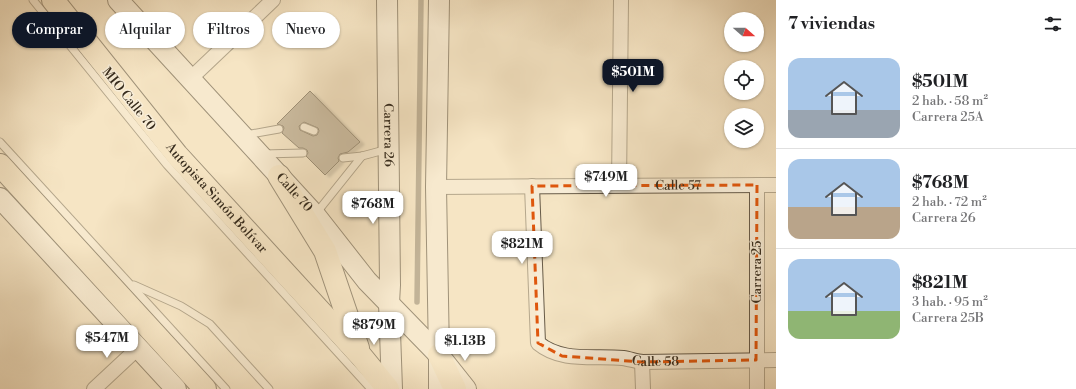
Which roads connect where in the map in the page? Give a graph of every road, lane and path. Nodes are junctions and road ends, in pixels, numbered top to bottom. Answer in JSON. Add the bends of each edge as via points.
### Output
{"nodes":[{"id":1,"x":33,"y":0,"type":"edge"},
{"id":2,"x":53,"y":0,"type":"edge"},
{"id":3,"x":118,"y":0,"type":"edge"},
{"id":4,"x":274,"y":0,"type":"edge"},
{"id":5,"x":387,"y":0,"type":"edge"},
{"id":6,"x":439,"y":0,"type":"edge"},
{"id":7,"x":621,"y":0,"type":"edge"},
{"id":8,"x":190,"y":79,"type":"junction"},
{"id":9,"x":304,"y":127,"type":"dead end"},
{"id":10,"x":279,"y":129,"type":"dead end"},
{"id":11,"x":314,"y":131,"type":"dead end"},
{"id":12,"x":242,"y":136,"type":"junction"},
{"id":13,"x":0,"y":142,"type":"edge"},
{"id":14,"x":388,"y":148,"type":"junction"},
{"id":15,"x":303,"y":152,"type":"dead end"},
{"id":16,"x":260,"y":155,"type":"junction"},
{"id":17,"x":362,"y":156,"type":"junction"},
{"id":18,"x":343,"y":158,"type":"dead end"},
{"id":19,"x":0,"y":165,"type":"edge"},
{"id":20,"x":279,"y":176,"type":"junction"},
{"id":21,"x":619,"y":185,"type":"junction"},
{"id":22,"x":757,"y":185,"type":"junction"},
{"id":23,"x":776,"y":185,"type":"edge"},
{"id":24,"x":532,"y":186,"type":"junction"},
{"id":25,"x":436,"y":187,"type":"junction"},
{"id":26,"x":0,"y":198,"type":"edge"},
{"id":27,"x":316,"y":216,"type":"junction"},
{"id":28,"x":130,"y":284,"type":"junction"},
{"id":29,"x":389,"y":302,"type":"junction"},
{"id":30,"x":138,"y":348,"type":"junction"},
{"id":31,"x":439,"y":355,"type":"junction"},
{"id":32,"x":361,"y":356,"type":"junction"},
{"id":33,"x":756,"y":360,"type":"junction"},
{"id":34,"x":776,"y":360,"type":"edge"},
{"id":35,"x":642,"y":362,"type":"junction"},
{"id":36,"x":94,"y":389,"type":"edge"},
{"id":37,"x":176,"y":389,"type":"edge"},
{"id":38,"x":205,"y":389,"type":"edge"},
{"id":39,"x":226,"y":389,"type":"edge"},
{"id":40,"x":269,"y":389,"type":"edge"},
{"id":41,"x":371,"y":389,"type":"edge"},
{"id":42,"x":388,"y":389,"type":"edge"},
{"id":43,"x":392,"y":389,"type":"edge"},
{"id":44,"x":439,"y":389,"type":"edge"},
{"id":45,"x":455,"y":389,"type":"edge"},
{"id":46,"x":466,"y":389,"type":"edge"},
{"id":47,"x":643,"y":389,"type":"edge"},
{"id":48,"x":756,"y":389,"type":"edge"}],
"edges":[{"from":1,"to":41,"type":"lane","name":"MIO Calle 70","via":[[167,165]]},
{"from":2,"to":32,"type":"highway","name":"Autopista Simón Bolívar","via":[[177,155]]},
{"from":3,"to":8,"type":"street","name":"Calle 70"},
{"from":4,"to":8,"type":"street"},
{"from":5,"to":14,"type":"street","name":"Carrera 26"},
{"from":6,"to":25,"type":"street"},
{"from":7,"to":21,"type":"street"},
{"from":8,"to":12,"type":"street","name":"Calle 70"},
{"from":9,"to":11,"type":"lane"},
{"from":10,"to":12,"type":"lane"},
{"from":12,"to":16,"type":"street","name":"Calle 70"},
{"from":13,"to":28,"type":"lane"},
{"from":14,"to":17,"type":"lane"},
{"from":14,"to":29,"type":"street","name":"Carrera 26"},
{"from":15,"to":16,"type":"lane"},
{"from":16,"to":20,"type":"street","name":"Calle 70"},
{"from":17,"to":18,"type":"lane"},
{"from":17,"to":27,"type":"lane"},
{"from":19,"to":38,"type":"highway"},
{"from":20,"to":27,"type":"street","name":"Calle 70"},
{"from":20,"to":32,"type":"highway","via":[[325,251]]},
{"from":21,"to":22,"type":"street","name":"Calle 57"},
{"from":21,"to":24,"type":"street","name":"Calle 57"},
{"from":22,"to":23,"type":"street","name":"Calle 57"},
{"from":22,"to":33,"type":"street","name":"Carrera 25"},
{"from":24,"to":25,"type":"street","name":"Calle 57"},
{"from":24,"to":35,"type":"street","name":"Calle 58","via":[[538,343],[562,356],[623,358]]},
{"from":25,"to":31,"type":"street"},
{"from":26,"to":30,"type":"street"},
{"from":27,"to":29,"type":"street","name":"Calle 70","via":[[367,281]]},
{"from":28,"to":39,"type":"lane"},
{"from":28,"to":40,"type":"lane","via":[[181,306],[210,324]]},
{"from":29,"to":31,"type":"street","name":"Calle 70"},
{"from":29,"to":43,"type":"street","name":"Carrera 26"},
{"from":30,"to":36,"type":"street"},
{"from":30,"to":37,"type":"street"},
{"from":31,"to":44,"type":"street"},
{"from":31,"to":45,"type":"highway"},
{"from":31,"to":46,"type":"street","name":"Calle 70"},
{"from":32,"to":42,"type":"highway","name":"Autopista Simón Bolívar"},
{"from":33,"to":34,"type":"street","name":"Calle 58"},
{"from":33,"to":35,"type":"street","name":"Calle 58"},
{"from":33,"to":48,"type":"street","name":"Carrera 25"},
{"from":35,"to":47,"type":"street"}]}
